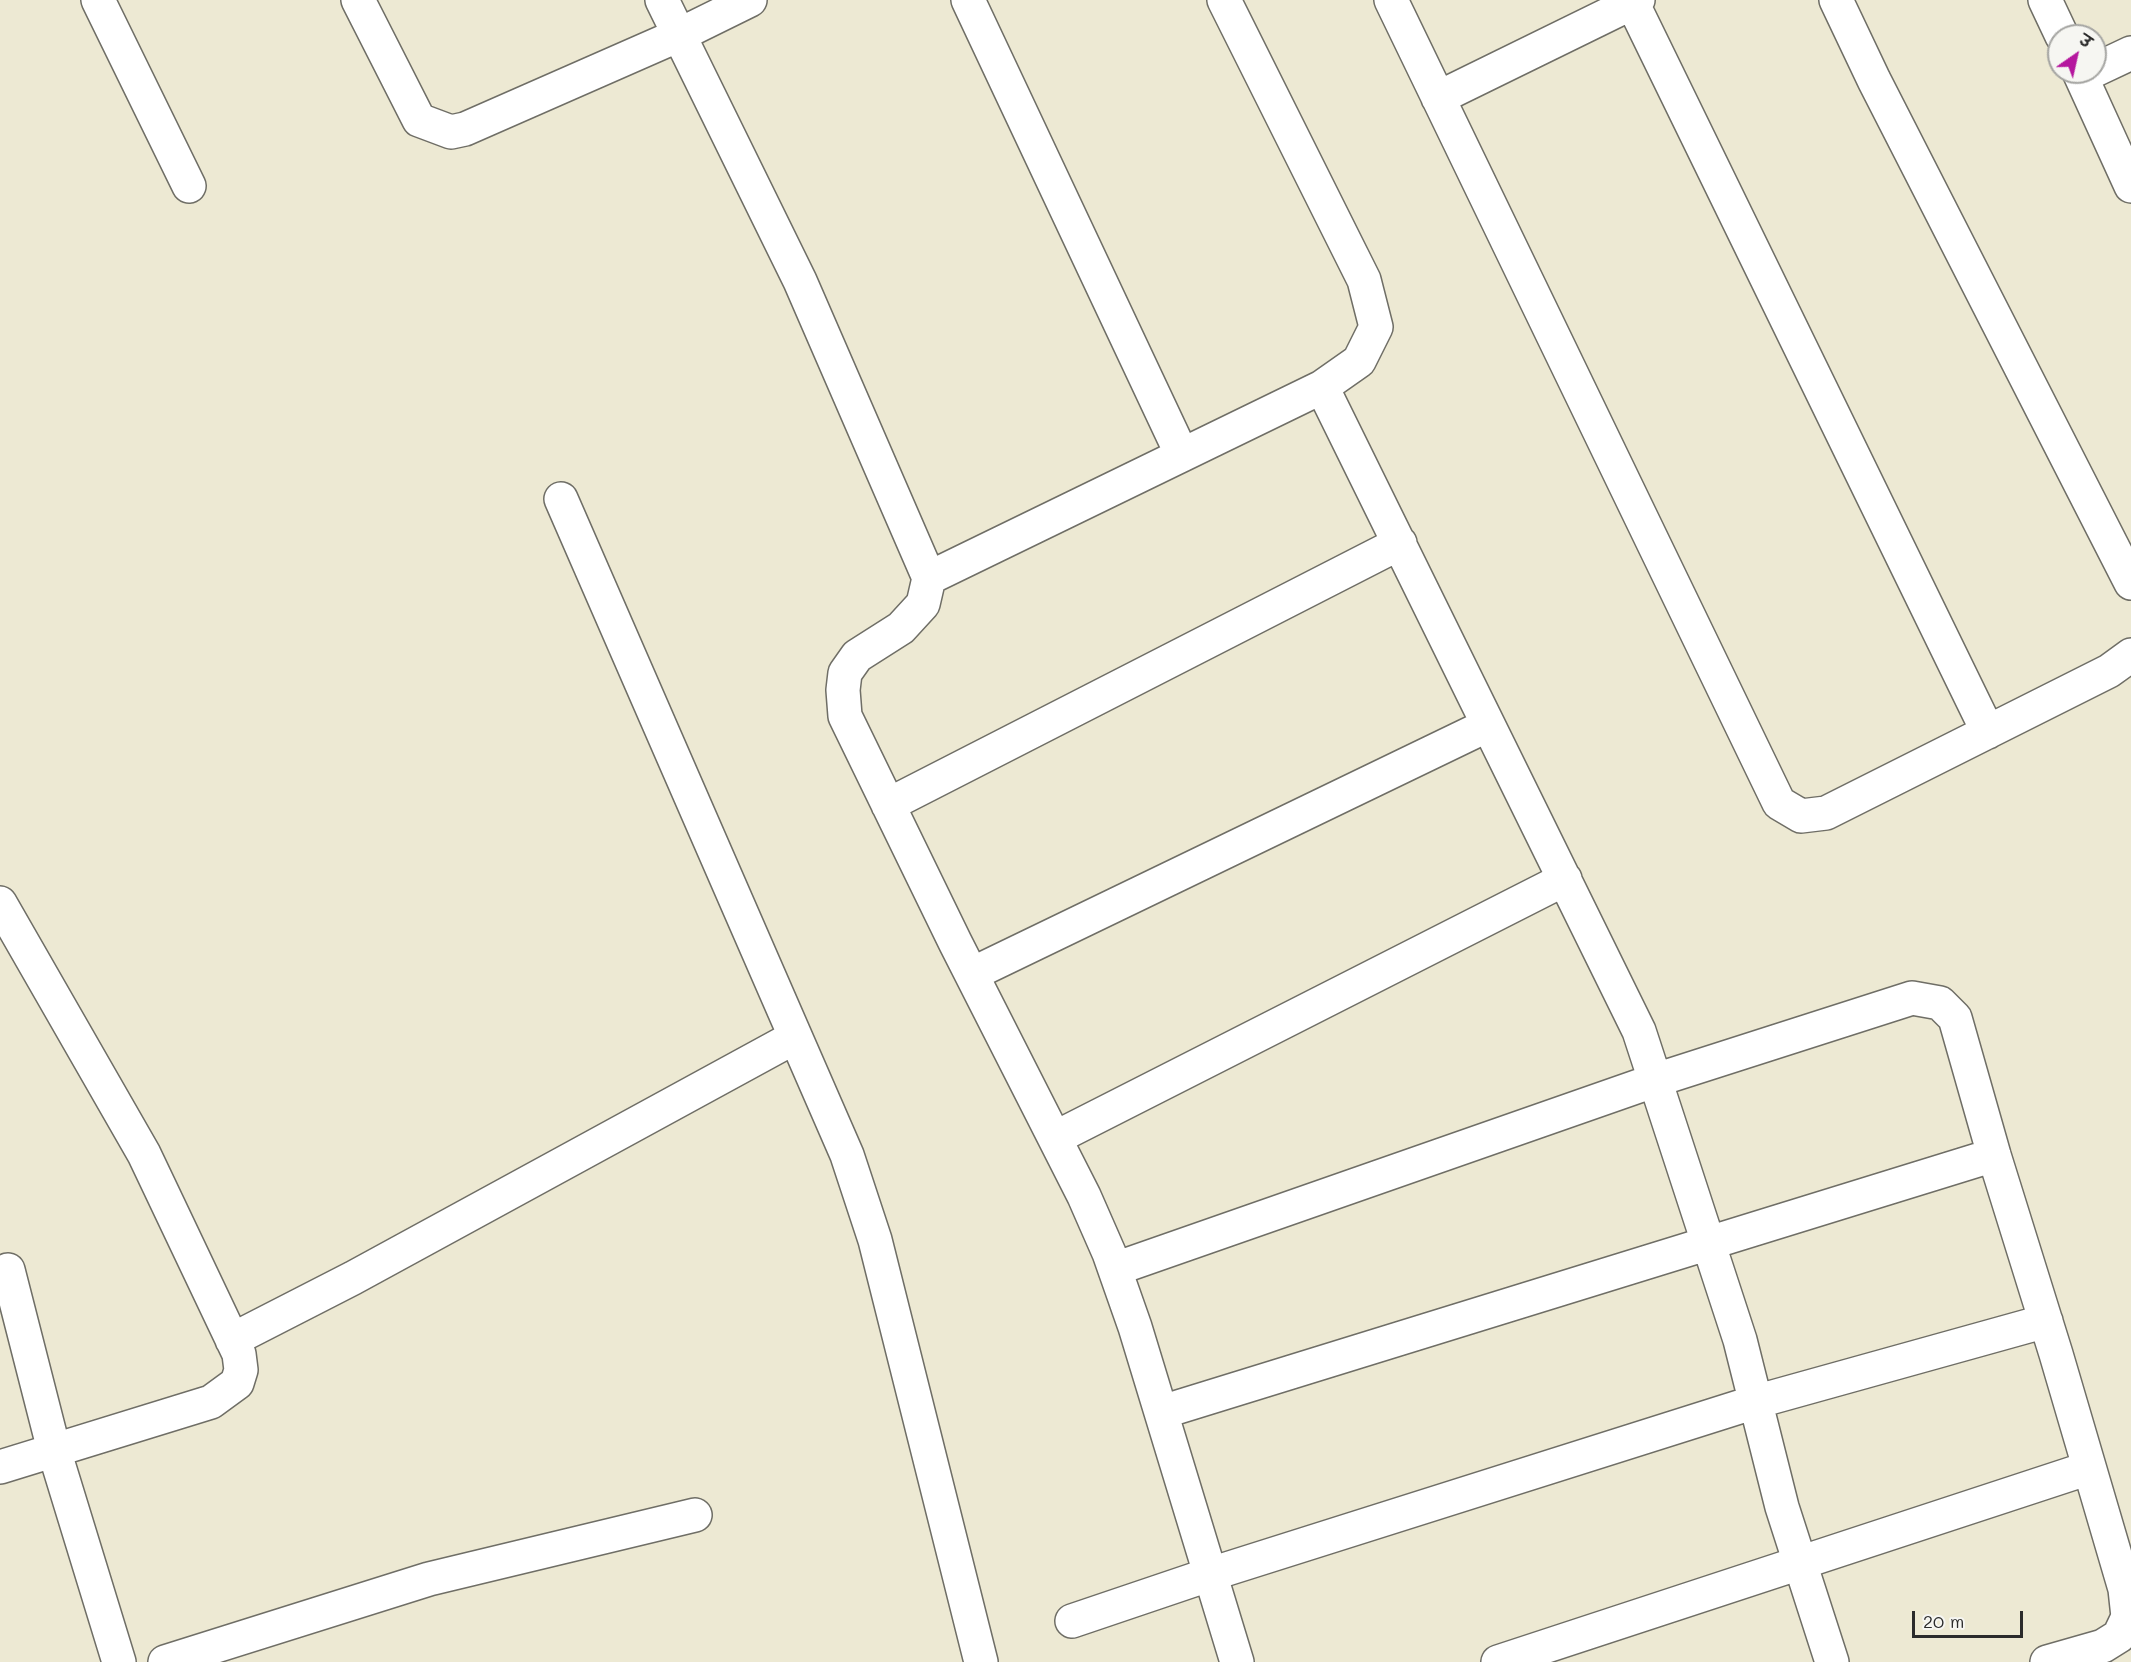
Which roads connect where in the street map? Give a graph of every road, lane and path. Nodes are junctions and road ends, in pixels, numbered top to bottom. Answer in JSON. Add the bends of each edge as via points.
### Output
{"nodes":[{"id":1,"x":98,"y":0,"type":"edge"},
{"id":2,"x":358,"y":0,"type":"edge"},
{"id":3,"x":662,"y":0,"type":"edge"},
{"id":4,"x":750,"y":0,"type":"edge"},
{"id":5,"x":968,"y":0,"type":"edge"},
{"id":6,"x":1224,"y":0,"type":"edge"},
{"id":7,"x":1391,"y":0,"type":"edge"},
{"id":8,"x":1836,"y":0,"type":"edge"},
{"id":9,"x":2045,"y":0,"type":"edge"},
{"id":10,"x":1634,"y":1,"type":"edge"},
{"id":11,"x":2056,"y":24,"type":"edge"},
{"id":12,"x":679,"y":35,"type":"junction"},
{"id":13,"x":2131,"y":53,"type":"edge"},
{"id":14,"x":2107,"y":63,"type":"edge"},
{"id":15,"x":2091,"y":84,"type":"edge"},
{"id":16,"x":1438,"y":98,"type":"junction"},
{"id":17,"x":189,"y":186,"type":"dead end"},
{"id":18,"x":2131,"y":186,"type":"edge"},
{"id":19,"x":1322,"y":387,"type":"junction"},
{"id":20,"x":1182,"y":455,"type":"junction"},
{"id":21,"x":561,"y":499,"type":"dead end"},
{"id":22,"x":1400,"y":543,"type":"junction"},
{"id":23,"x":929,"y":578,"type":"junction"},
{"id":24,"x":2131,"y":583,"type":"edge"},
{"id":25,"x":2131,"y":655,"type":"edge"},
{"id":26,"x":1488,"y":725,"type":"junction"},
{"id":27,"x":1988,"y":732,"type":"junction"},
{"id":28,"x":888,"y":806,"type":"junction"},
{"id":29,"x":1565,"y":879,"type":"junction"},
{"id":30,"x":1,"y":905,"type":"edge"},
{"id":31,"x":972,"y":974,"type":"junction"},
{"id":32,"x":795,"y":1037,"type":"junction"},
{"id":33,"x":1656,"y":1080,"type":"junction"},
{"id":34,"x":1055,"y":1138,"type":"junction"},
{"id":35,"x":1994,"y":1155,"type":"junction"},
{"id":36,"x":1709,"y":1244,"type":"junction"},
{"id":37,"x":1115,"y":1269,"type":"junction"},
{"id":38,"x":8,"y":1270,"type":"dead end"},
{"id":39,"x":2046,"y":1321,"type":"junction"},
{"id":40,"x":232,"y":1340,"type":"junction"},
{"id":41,"x":1755,"y":1402,"type":"junction"},
{"id":42,"x":1162,"y":1412,"type":"junction"},
{"id":43,"x":54,"y":1450,"type":"junction"},
{"id":44,"x":0,"y":1467,"type":"edge"},
{"id":45,"x":2089,"y":1468,"type":"junction"},
{"id":46,"x":695,"y":1515,"type":"dead end"},
{"id":47,"x":1800,"y":1563,"type":"junction"},
{"id":48,"x":1211,"y":1574,"type":"junction"},
{"id":49,"x":1072,"y":1621,"type":"dead end"},
{"id":50,"x":119,"y":1662,"type":"edge"},
{"id":51,"x":165,"y":1662,"type":"edge"},
{"id":52,"x":981,"y":1662,"type":"edge"},
{"id":53,"x":1237,"y":1662,"type":"edge"},
{"id":54,"x":1498,"y":1662,"type":"edge"},
{"id":55,"x":1832,"y":1662,"type":"edge"},
{"id":56,"x":2047,"y":1662,"type":"edge"}],
"edges":[{"from":1,"to":17,"type":"street"},
{"from":2,"to":12,"type":"street","via":[[419,120],[451,132]]},
{"from":3,"to":12,"type":"street"},
{"from":4,"to":12,"type":"street"},
{"from":5,"to":20,"type":"street"},
{"from":6,"to":19,"type":"street","via":[[1364,280],[1376,327],[1359,361]]},
{"from":7,"to":16,"type":"street"},
{"from":8,"to":24,"type":"street"},
{"from":9,"to":11,"type":"street"},
{"from":10,"to":16,"type":"street"},
{"from":10,"to":27,"type":"street"},
{"from":12,"to":23,"type":"street","via":[[800,281]]},
{"from":13,"to":14,"type":"street"},
{"from":15,"to":18,"type":"street"},
{"from":16,"to":27,"type":"street","via":[[1779,803],[1801,816],[1826,813]]},
{"from":19,"to":20,"type":"street"},
{"from":19,"to":22,"type":"street"},
{"from":20,"to":23,"type":"street"},
{"from":21,"to":32,"type":"street"},
{"from":22,"to":26,"type":"street"},
{"from":22,"to":28,"type":"street"},
{"from":23,"to":28,"type":"street","via":[[923,604],[901,628],[857,656],[845,673],[845,716]]},
{"from":25,"to":27,"type":"street","via":[[2109,671]]},
{"from":26,"to":29,"type":"street"},
{"from":26,"to":31,"type":"street"},
{"from":28,"to":31,"type":"street"},
{"from":29,"to":33,"type":"street","via":[[1640,1031]]},
{"from":29,"to":34,"type":"street"},
{"from":30,"to":40,"type":"street","via":[[144,1154]]},
{"from":31,"to":34,"type":"street"},
{"from":32,"to":40,"type":"street"},
{"from":32,"to":52,"type":"street","via":[[847,1155],[874,1240]]},
{"from":33,"to":35,"type":"street","via":[[1912,998],[1940,1003],[1955,1018]]},
{"from":33,"to":36,"type":"street"},
{"from":33,"to":37,"type":"street"},
{"from":34,"to":37,"type":"street"},
{"from":35,"to":36,"type":"street"},
{"from":35,"to":39,"type":"street"},
{"from":36,"to":41,"type":"street"},
{"from":36,"to":42,"type":"street"},
{"from":37,"to":42,"type":"street"},
{"from":38,"to":43,"type":"street"},
{"from":39,"to":41,"type":"street"},
{"from":39,"to":45,"type":"street"},
{"from":40,"to":43,"type":"street","via":[[241,1370],[237,1383],[225,1394],[211,1402]]},
{"from":41,"to":47,"type":"street"},
{"from":41,"to":48,"type":"street"},
{"from":42,"to":48,"type":"street"},
{"from":43,"to":44,"type":"street"},
{"from":43,"to":50,"type":"street"},
{"from":45,"to":47,"type":"street"},
{"from":45,"to":56,"type":"street","via":[[2125,1589],[2128,1617],[2119,1636],[2103,1646]]},
{"from":46,"to":51,"type":"street","via":[[429,1579]]},
{"from":47,"to":54,"type":"street"},
{"from":47,"to":55,"type":"street"},
{"from":48,"to":49,"type":"street"},
{"from":48,"to":53,"type":"street"}]}
